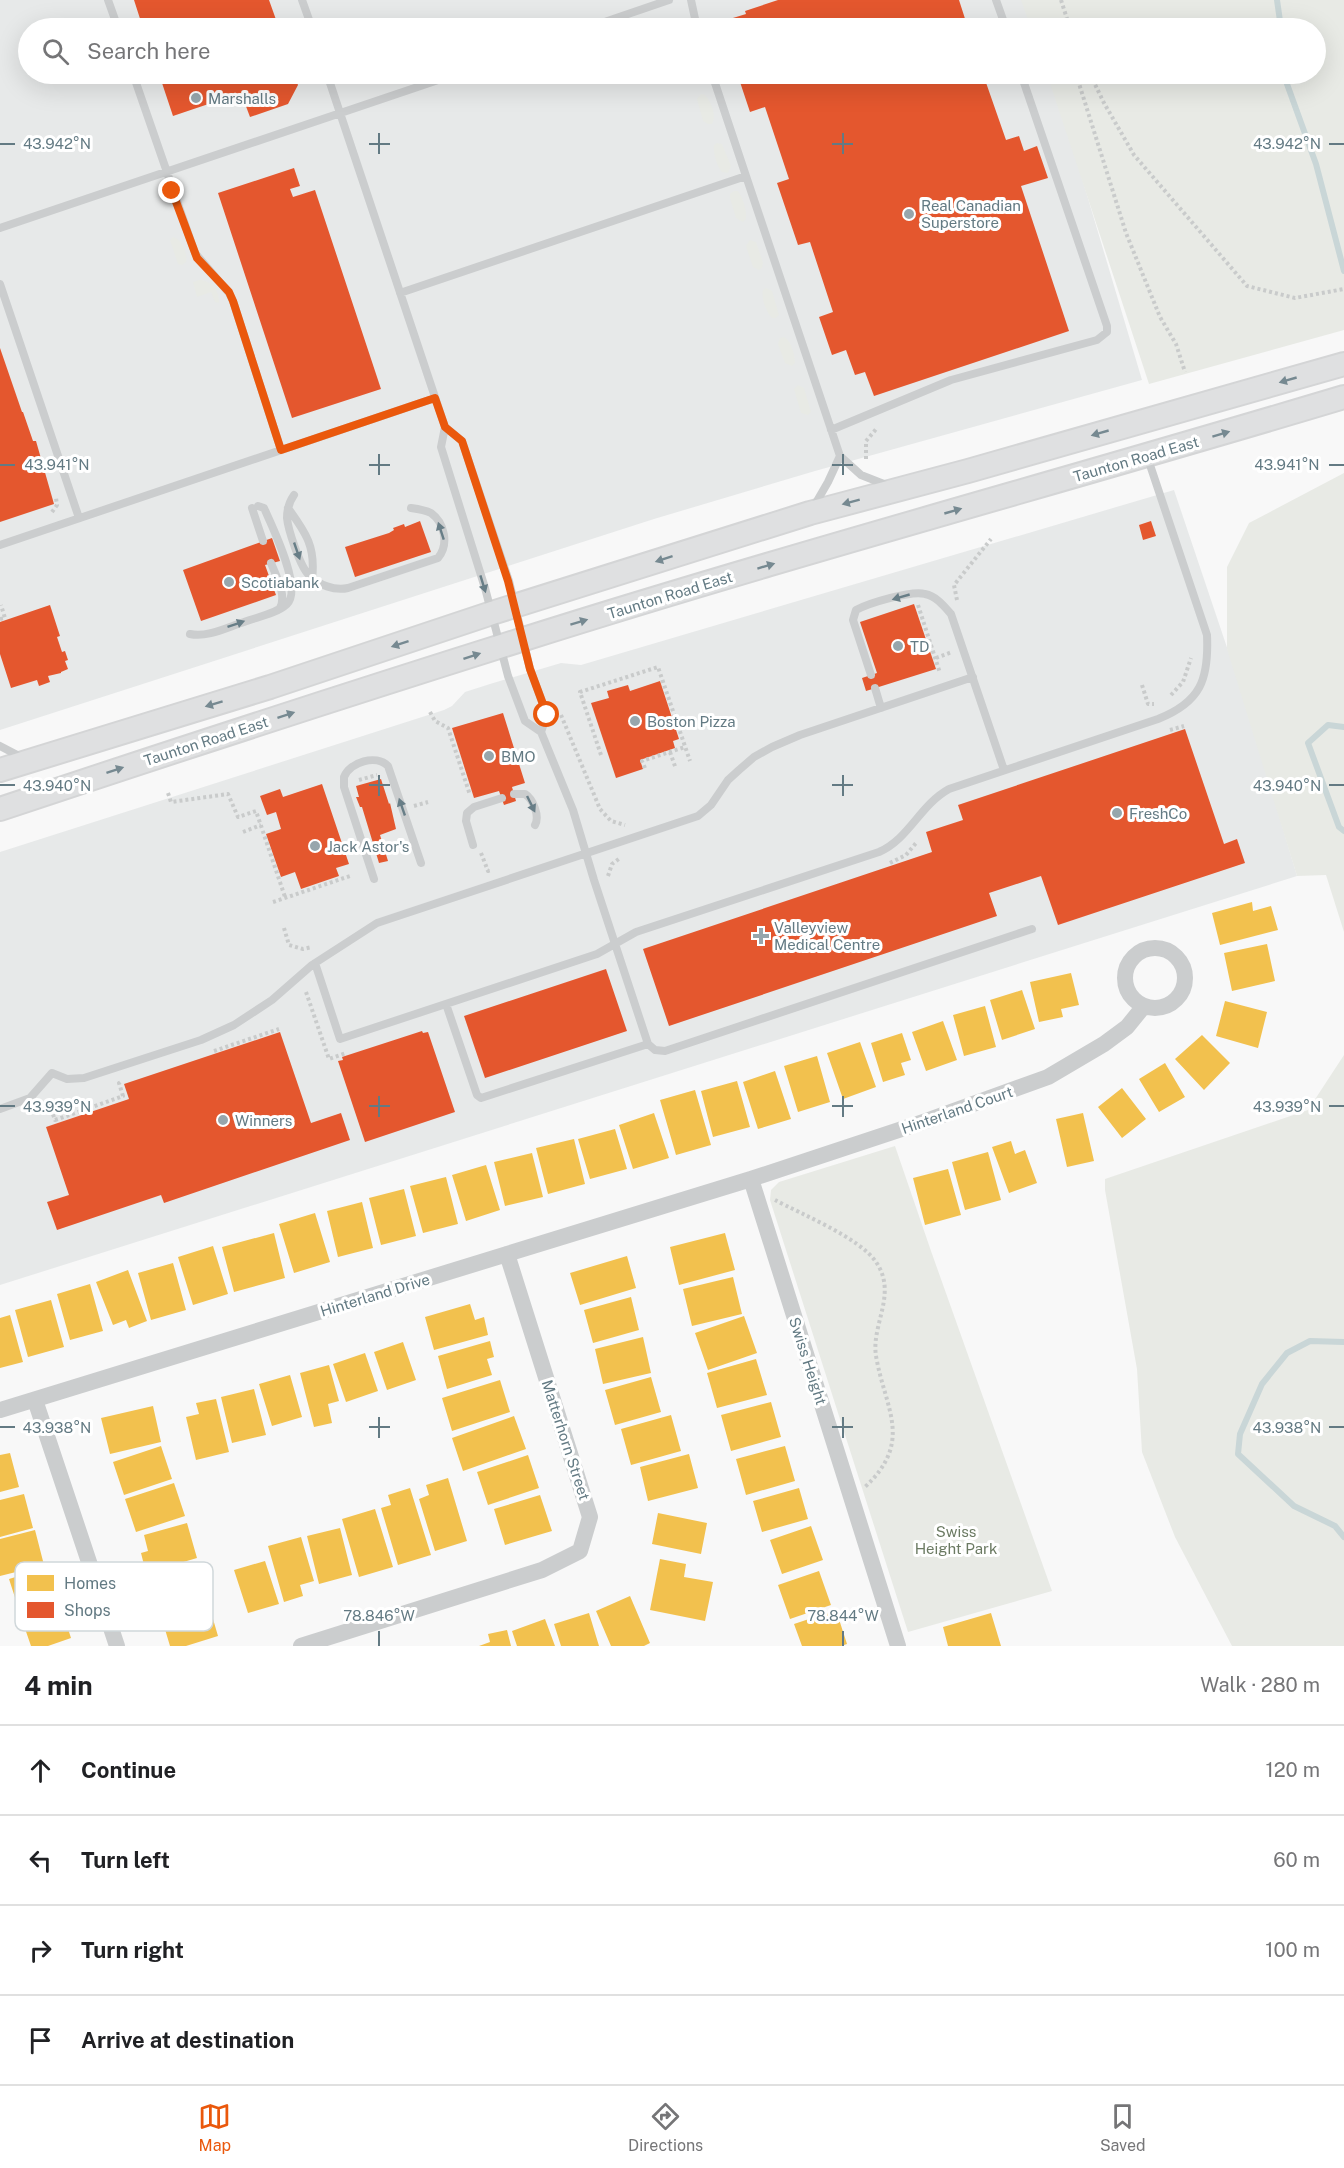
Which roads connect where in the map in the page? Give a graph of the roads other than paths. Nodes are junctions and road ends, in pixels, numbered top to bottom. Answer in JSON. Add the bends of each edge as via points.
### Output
{"nodes":[{"id":1,"x":108,"y":0,"type":"edge"},
{"id":2,"x":302,"y":0,"type":"edge"},
{"id":3,"x":669,"y":0,"type":"edge"},
{"id":4,"x":691,"y":0,"type":"edge"},
{"id":5,"x":996,"y":0,"type":"edge"},
{"id":6,"x":114,"y":18,"type":"edge"},
{"id":7,"x":308,"y":18,"type":"edge"},
{"id":8,"x":616,"y":18,"type":"edge"},
{"id":9,"x":695,"y":18,"type":"edge"},
{"id":10,"x":1002,"y":18,"type":"edge"},
{"id":11,"x":135,"y":84,"type":"edge"},
{"id":12,"x":330,"y":84,"type":"edge"},
{"id":13,"x":427,"y":84,"type":"edge"},
{"id":14,"x":715,"y":84,"type":"edge"},
{"id":15,"x":1024,"y":84,"type":"edge"},
{"id":16,"x":340,"y":114,"type":"junction"},
{"id":17,"x":166,"y":172,"type":"junction"},
{"id":18,"x":746,"y":176,"type":"junction"},
{"id":19,"x":0,"y":228,"type":"edge"},
{"id":20,"x":0,"y":284,"type":"edge"},
{"id":21,"x":400,"y":293,"type":"junction"},
{"id":22,"x":1344,"y":364,"type":"edge"},
{"id":23,"x":435,"y":398,"type":"junction"},
{"id":24,"x":1344,"y":398,"type":"edge"},
{"id":25,"x":445,"y":427,"type":"junction"},
{"id":26,"x":831,"y":430,"type":"junction"},
{"id":27,"x":281,"y":450,"type":"junction"},
{"id":28,"x":840,"y":456,"type":"junction"},
{"id":29,"x":1148,"y":456,"type":"junction"},
{"id":30,"x":899,"y":490,"type":"junction"},
{"id":31,"x":294,"y":495,"type":"dead end"},
{"id":32,"x":288,"y":508,"type":"junction"},
{"id":33,"x":411,"y":508,"type":"dead end"},
{"id":34,"x":810,"y":513,"type":"junction"},
{"id":35,"x":79,"y":519,"type":"junction"},
{"id":36,"x":263,"y":541,"type":"dead end"},
{"id":37,"x":0,"y":545,"type":"edge"},
{"id":38,"x":271,"y":563,"type":"dead end"},
{"id":39,"x":312,"y":579,"type":"junction"},
{"id":40,"x":515,"y":606,"type":"junction"},
{"id":41,"x":280,"y":609,"type":"junction"},
{"id":42,"x":492,"y":614,"type":"junction"},
{"id":43,"x":190,"y":634,"type":"dead end"},
{"id":44,"x":523,"y":639,"type":"junction"},
{"id":45,"x":500,"y":646,"type":"junction"},
{"id":46,"x":871,"y":675,"type":"dead end"},
{"id":47,"x":973,"y":677,"type":"junction"},
{"id":48,"x":875,"y":688,"type":"dead end"},
{"id":49,"x":881,"y":708,"type":"junction"},
{"id":50,"x":541,"y":732,"type":"junction"},
{"id":51,"x":0,"y":746,"type":"edge"},
{"id":52,"x":29,"y":761,"type":"junction"},
{"id":53,"x":0,"y":770,"type":"edge"},
{"id":54,"x":1004,"y":770,"type":"junction"},
{"id":55,"x":514,"y":794,"type":"dead end"},
{"id":56,"x":502,"y":798,"type":"dead end"},
{"id":57,"x":0,"y":809,"type":"edge"},
{"id":58,"x":535,"y":825,"type":"dead end"},
{"id":59,"x":473,"y":845,"type":"dead end"},
{"id":60,"x":586,"y":855,"type":"junction"},
{"id":61,"x":421,"y":862,"type":"dead end"},
{"id":62,"x":374,"y":879,"type":"dead end"},
{"id":63,"x":1032,"y":929,"type":"dead end"},
{"id":64,"x":615,"y":944,"type":"junction"},
{"id":65,"x":315,"y":963,"type":"junction"},
{"id":66,"x":446,"y":1004,"type":"junction"},
{"id":67,"x":1144,"y":1006,"type":"dead end"},
{"id":68,"x":648,"y":1044,"type":"junction"},
{"id":69,"x":0,"y":1108,"type":"edge"},
{"id":70,"x":751,"y":1179,"type":"junction"},
{"id":71,"x":507,"y":1254,"type":"junction"},
{"id":72,"x":35,"y":1400,"type":"junction"},
{"id":73,"x":0,"y":1410,"type":"edge"},
{"id":74,"x":89,"y":1562,"type":"edge"},
{"id":75,"x":112,"y":1631,"type":"edge"},
{"id":76,"x":117,"y":1646,"type":"edge"},
{"id":77,"x":302,"y":1646,"type":"edge"},
{"id":78,"x":898,"y":1646,"type":"edge"}],
"edges":[{"from":1,"to":6,"type":"lane"},
{"from":2,"to":7,"type":"lane"},
{"from":3,"to":8,"type":"lane"},
{"from":4,"to":9,"type":"lane"},
{"from":5,"to":10,"type":"lane"},
{"from":11,"to":17,"type":"lane"},
{"from":12,"to":16,"type":"lane"},
{"from":13,"to":16,"type":"lane"},
{"from":14,"to":18,"type":"lane"},
{"from":15,"to":26,"type":"lane","via":[[1107,332],[1097,340],[951,380]]},
{"from":16,"to":17,"type":"lane"},
{"from":16,"to":21,"type":"lane"},
{"from":17,"to":19,"type":"lane"},
{"from":17,"to":27,"type":"lane","via":[[197,258],[233,301]]},
{"from":18,"to":21,"type":"lane"},
{"from":18,"to":26,"type":"lane"},
{"from":20,"to":35,"type":"lane"},
{"from":21,"to":23,"type":"lane"},
{"from":22,"to":30,"type":"main road","one_way":true},
{"from":23,"to":25,"type":"lane"},
{"from":23,"to":27,"type":"lane"},
{"from":29,"to":24,"type":"main road","name":"Taunton Road East","one_way":true},
{"from":25,"to":40,"type":"lane","via":[[462,441]]},
{"from":25,"to":42,"type":"lane","one_way":true,"via":[[441,447]]},
{"from":26,"to":28,"type":"lane"},
{"from":27,"to":35,"type":"lane"},
{"from":28,"to":30,"type":"lane","via":[[868,479]]},
{"from":28,"to":34,"type":"lane"},
{"from":44,"to":29,"type":"main road","name":"Taunton Road East","one_way":true},
{"from":29,"to":54,"type":"lane","via":[[1207,635],[1206,669],[1199,691],[1170,714]]},
{"from":30,"to":34,"type":"main road","one_way":true},
{"from":31,"to":32,"type":"lane"},
{"from":32,"to":39,"type":"lane","one_way":true,"via":[[288,522],[299,555]]},
{"from":32,"to":39,"type":"lane","via":[[308,536],[313,555]]},
{"from":39,"to":33,"type":"lane","one_way":true,"via":[[330,588],[344,589],[438,558],[445,541],[439,521],[426,511]]},
{"from":34,"to":40,"type":"main road","one_way":true},
{"from":35,"to":37,"type":"lane"},
{"from":36,"to":41,"type":"lane","via":[[255,507],[264,508],[292,585],[291,599]]},
{"from":38,"to":41,"type":"lane","via":[[283,599]]},
{"from":40,"to":42,"type":"main road"},
{"from":40,"to":44,"type":"lane"},
{"from":43,"to":41,"type":"lane","one_way":true,"via":[[207,634]]},
{"from":42,"to":45,"type":"lane"},
{"from":42,"to":52,"type":"main road","one_way":true},
{"from":44,"to":45,"type":"main road","name":"Taunton Road East"},
{"from":44,"to":50,"type":"lane","via":[[547,715]]},
{"from":45,"to":50,"type":"lane","via":[[525,721]]},
{"from":57,"to":45,"type":"main road","name":"Taunton Road East","one_way":true},
{"from":47,"to":46,"type":"lane","one_way":true,"via":[[951,614],[936,598],[925,593],[856,610],[853,620]]},
{"from":47,"to":49,"type":"lane"},
{"from":47,"to":54,"type":"lane"},
{"from":48,"to":49,"type":"lane"},
{"from":49,"to":60,"type":"lane","via":[[800,735],[761,753],[728,780],[699,816]]},
{"from":50,"to":60,"type":"lane","via":[[573,810]]},
{"from":51,"to":52,"type":"lane"},
{"from":52,"to":53,"type":"main road"},
{"from":54,"to":64,"type":"lane","via":[[941,793],[885,849],[644,930]]},
{"from":55,"to":58,"type":"lane","one_way":true,"via":[[525,794],[531,799],[537,818]]},
{"from":56,"to":59,"type":"lane","via":[[467,813]]},
{"from":60,"to":64,"type":"lane"},
{"from":60,"to":65,"type":"lane","via":[[383,921]]},
{"from":61,"to":62,"type":"lane","one_way":true,"via":[[388,766],[376,760],[352,766],[343,781]]},
{"from":63,"to":68,"type":"lane","via":[[665,1051]]},
{"from":64,"to":66,"type":"lane","via":[[597,954]]},
{"from":64,"to":68,"type":"lane"},
{"from":65,"to":66,"type":"lane","via":[[340,1039]]},
{"from":65,"to":69,"type":"lane","via":[[272,1000],[227,1029],[84,1078],[67,1079],[52,1073],[32,1096]]},
{"from":66,"to":68,"type":"lane","via":[[481,1098]]},
{"from":67,"to":70,"type":"street","name":"Hinterland Court","via":[[1128,1027],[1048,1077]]},
{"from":70,"to":71,"type":"street","name":"Hinterland Drive"},
{"from":70,"to":78,"type":"street","name":"Swiss Height"},
{"from":71,"to":72,"type":"street","name":"Hinterland Drive"},
{"from":71,"to":77,"type":"street","name":"Matterhorn Street","via":[[590,1516],[580,1551],[542,1570]]},
{"from":72,"to":73,"type":"street","name":"Hinterland Drive"},
{"from":72,"to":74,"type":"street"},
{"from":75,"to":76,"type":"street"}]}
